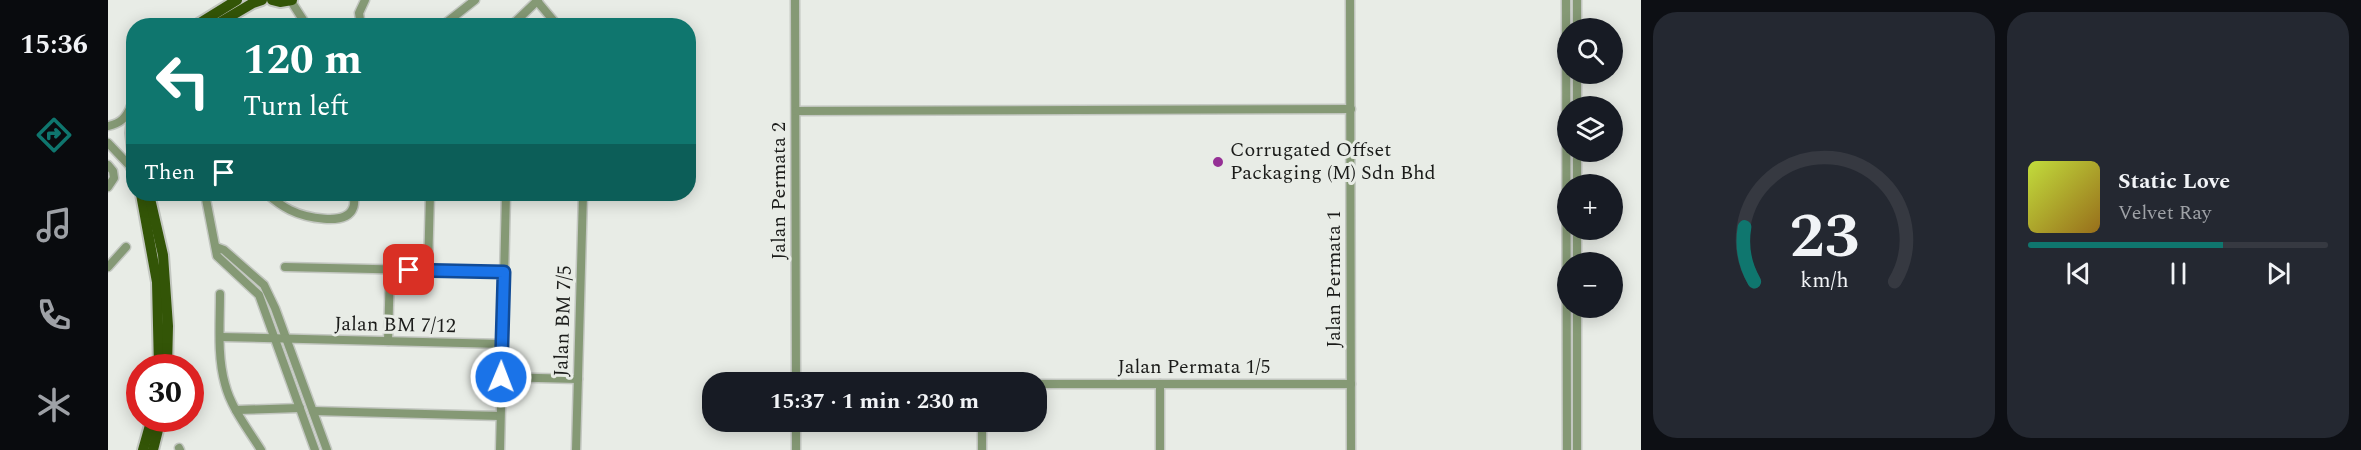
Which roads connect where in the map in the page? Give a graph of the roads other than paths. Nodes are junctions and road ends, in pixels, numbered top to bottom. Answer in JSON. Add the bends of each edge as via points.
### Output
{"nodes":[{"id":1,"x":237,"y":0,"type":"edge"},
{"id":2,"x":262,"y":0,"type":"edge"},
{"id":3,"x":272,"y":0,"type":"edge"},
{"id":4,"x":292,"y":0,"type":"edge"},
{"id":5,"x":365,"y":0,"type":"edge"},
{"id":6,"x":475,"y":0,"type":"edge"},
{"id":7,"x":795,"y":0,"type":"edge"},
{"id":8,"x":1350,"y":0,"type":"edge"},
{"id":9,"x":1566,"y":0,"type":"edge"},
{"id":10,"x":1577,"y":0,"type":"edge"},
{"id":11,"x":538,"y":1,"type":"edge"},
{"id":12,"x":208,"y":18,"type":"edge"},
{"id":13,"x":228,"y":18,"type":"edge"},
{"id":14,"x":302,"y":18,"type":"edge"},
{"id":15,"x":360,"y":18,"type":"edge"},
{"id":16,"x":452,"y":18,"type":"edge"},
{"id":17,"x":520,"y":18,"type":"edge"},
{"id":18,"x":552,"y":18,"type":"edge"},
{"id":19,"x":1577,"y":18,"type":"edge"},
{"id":20,"x":1351,"y":109,"type":"junction"},
{"id":21,"x":796,"y":111,"type":"junction"},
{"id":22,"x":126,"y":117,"type":"edge"},
{"id":23,"x":108,"y":126,"type":"edge"},
{"id":24,"x":108,"y":143,"type":"edge"},
{"id":25,"x":126,"y":162,"type":"edge"},
{"id":26,"x":108,"y":165,"type":"edge"},
{"id":27,"x":108,"y":187,"type":"edge"},
{"id":28,"x":142,"y":201,"type":"edge"},
{"id":29,"x":151,"y":201,"type":"edge"},
{"id":30,"x":206,"y":201,"type":"edge"},
{"id":31,"x":277,"y":201,"type":"edge"},
{"id":32,"x":354,"y":201,"type":"edge"},
{"id":33,"x":430,"y":201,"type":"edge"},
{"id":34,"x":506,"y":201,"type":"edge"},
{"id":35,"x":584,"y":201,"type":"edge"},
{"id":36,"x":126,"y":247,"type":"dead end"},
{"id":37,"x":216,"y":247,"type":"junction"},
{"id":38,"x":108,"y":267,"type":"edge"},
{"id":39,"x":285,"y":267,"type":"dead end"},
{"id":40,"x":390,"y":269,"type":"junction"},
{"id":41,"x":428,"y":270,"type":"junction"},
{"id":42,"x":504,"y":272,"type":"junction"},
{"id":43,"x":220,"y":294,"type":"dead end"},
{"id":44,"x":1577,"y":318,"type":"edge"},
{"id":45,"x":221,"y":337,"type":"junction"},
{"id":46,"x":274,"y":338,"type":"junction"},
{"id":47,"x":286,"y":338,"type":"junction"},
{"id":48,"x":388,"y":341,"type":"junction"},
{"id":49,"x":502,"y":344,"type":"junction"},
{"id":50,"x":159,"y":354,"type":"edge"},
{"id":51,"x":167,"y":354,"type":"edge"},
{"id":52,"x":796,"y":372,"type":"edge"},
{"id":53,"x":501,"y":377,"type":"junction"},
{"id":54,"x":578,"y":379,"type":"junction"},
{"id":55,"x":1047,"y":384,"type":"edge"},
{"id":56,"x":1161,"y":384,"type":"junction"},
{"id":57,"x":1351,"y":384,"type":"junction"},
{"id":58,"x":300,"y":408,"type":"junction"},
{"id":59,"x":236,"y":410,"type":"junction"},
{"id":60,"x":313,"y":411,"type":"junction"},
{"id":61,"x":500,"y":416,"type":"junction"},
{"id":62,"x":148,"y":432,"type":"edge"},
{"id":63,"x":158,"y":432,"type":"edge"},
{"id":64,"x":796,"y":432,"type":"edge"},
{"id":65,"x":982,"y":432,"type":"edge"},
{"id":66,"x":143,"y":450,"type":"edge"},
{"id":67,"x":153,"y":450,"type":"edge"},
{"id":68,"x":261,"y":450,"type":"edge"},
{"id":69,"x":315,"y":450,"type":"edge"},
{"id":70,"x":327,"y":450,"type":"edge"},
{"id":71,"x":500,"y":450,"type":"edge"},
{"id":72,"x":576,"y":450,"type":"edge"},
{"id":73,"x":796,"y":450,"type":"edge"},
{"id":74,"x":982,"y":450,"type":"edge"},
{"id":75,"x":1160,"y":450,"type":"edge"},
{"id":76,"x":1351,"y":450,"type":"edge"},
{"id":77,"x":1566,"y":450,"type":"edge"},
{"id":78,"x":1577,"y":450,"type":"edge"}],
"edges":[{"from":1,"to":12,"type":"main road"},
{"from":2,"to":13,"type":"main road"},
{"from":3,"to":4,"type":"main road"},
{"from":4,"to":14,"type":"street"},
{"from":5,"to":15,"type":"street"},
{"from":6,"to":16,"type":"street"},
{"from":7,"to":21,"type":"street","name":"Jalan Permata 2"},
{"from":8,"to":20,"type":"street","name":"Jalan Permata 1"},
{"from":9,"to":77,"type":"street"},
{"from":10,"to":19,"type":"street"},
{"from":11,"to":17,"type":"street"},
{"from":11,"to":18,"type":"street"},
{"from":20,"to":21,"type":"street"},
{"from":20,"to":57,"type":"street","name":"Jalan Permata 1"},
{"from":21,"to":52,"type":"street","name":"Jalan Permata 2"},
{"from":22,"to":23,"type":"street"},
{"from":24,"to":25,"type":"street"},
{"from":26,"to":27,"type":"street","via":[[114,178]]},
{"from":28,"to":50,"type":"main road","via":[[157,282]]},
{"from":29,"to":51,"type":"main road","via":[[163,255]]},
{"from":30,"to":37,"type":"street"},
{"from":31,"to":32,"type":"street","via":[[292,211],[327,219],[349,214]]},
{"from":33,"to":41,"type":"street"},
{"from":34,"to":42,"type":"street"},
{"from":35,"to":54,"type":"street","name":"Jalan BM 7/5"},
{"from":36,"to":38,"type":"street"},
{"from":37,"to":46,"type":"street","via":[[217,256],[258,293]]},
{"from":37,"to":47,"type":"street","via":[[262,282]]},
{"from":39,"to":40,"type":"street"},
{"from":40,"to":41,"type":"street"},
{"from":40,"to":48,"type":"street"},
{"from":41,"to":42,"type":"street"},
{"from":42,"to":49,"type":"street"},
{"from":43,"to":45,"type":"street"},
{"from":44,"to":78,"type":"street"},
{"from":45,"to":46,"type":"street","name":"Jalan BM 7/12"},
{"from":45,"to":59,"type":"street","via":[[225,386]]},
{"from":46,"to":47,"type":"street","name":"Jalan BM 7/12"},
{"from":46,"to":58,"type":"street"},
{"from":47,"to":48,"type":"street","name":"Jalan BM 7/12"},
{"from":47,"to":60,"type":"street"},
{"from":48,"to":49,"type":"street","name":"Jalan BM 7/12"},
{"from":49,"to":53,"type":"street"},
{"from":53,"to":54,"type":"street"},
{"from":53,"to":61,"type":"street"},
{"from":54,"to":72,"type":"street","name":"Jalan BM 7/5"},
{"from":55,"to":56,"type":"street","name":"Jalan Permata 1/5"},
{"from":56,"to":57,"type":"street","name":"Jalan Permata 1/5"},
{"from":56,"to":75,"type":"street"},
{"from":57,"to":76,"type":"street","name":"Jalan Permata 1"},
{"from":58,"to":59,"type":"street"},
{"from":58,"to":69,"type":"street"},
{"from":59,"to":68,"type":"street"},
{"from":60,"to":61,"type":"street"},
{"from":60,"to":70,"type":"street"},
{"from":61,"to":71,"type":"street"},
{"from":62,"to":66,"type":"main road"},
{"from":63,"to":67,"type":"main road"},
{"from":64,"to":73,"type":"street"},
{"from":65,"to":74,"type":"street"}]}
